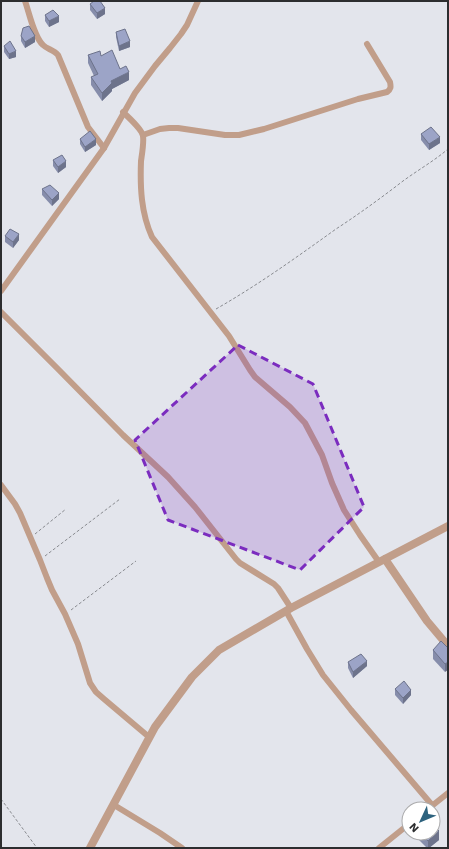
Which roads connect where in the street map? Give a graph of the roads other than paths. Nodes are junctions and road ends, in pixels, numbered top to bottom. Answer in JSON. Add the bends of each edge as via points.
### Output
{"nodes":[{"id":1,"x":24,"y":1,"type":"edge"},
{"id":2,"x":198,"y":1,"type":"edge"},
{"id":3,"x":367,"y":44,"type":"dead end"},
{"id":4,"x":123,"y":112,"type":"junction"},
{"id":5,"x":143,"y":135,"type":"junction"},
{"id":6,"x":104,"y":148,"type":"junction"},
{"id":7,"x":1,"y":291,"type":"edge"},
{"id":8,"x":1,"y":312,"type":"edge"},
{"id":9,"x":1,"y":485,"type":"edge"},
{"id":10,"x":448,"y":526,"type":"edge"},
{"id":11,"x":382,"y":561,"type":"junction"},
{"id":12,"x":288,"y":610,"type":"junction"},
{"id":13,"x":448,"y":646,"type":"edge"},
{"id":14,"x":149,"y":737,"type":"junction"},
{"id":15,"x":448,"y":793,"type":"edge"},
{"id":16,"x":425,"y":801,"type":"edge"},
{"id":17,"x":438,"y":801,"type":"edge"},
{"id":18,"x":114,"y":805,"type":"junction"},
{"id":19,"x":401,"y":830,"type":"edge"},
{"id":20,"x":90,"y":848,"type":"edge"},
{"id":21,"x":182,"y":848,"type":"edge"},
{"id":22,"x":379,"y":848,"type":"edge"}],
"edges":[{"from":1,"to":6,"type":"street","via":[[38,39],[58,55],[88,127]]},
{"from":2,"to":4,"type":"street","via":[[181,34],[144,79]]},
{"from":3,"to":5,"type":"street","via":[[390,82],[390,90],[387,92],[239,135],[169,128]]},
{"from":4,"to":5,"type":"street"},
{"from":4,"to":6,"type":"street"},
{"from":5,"to":11,"type":"street","via":[[142,205],[152,237],[229,336],[250,370],[305,422],[322,454],[344,510],[360,535]]},
{"from":6,"to":7,"type":"street"},
{"from":8,"to":12,"type":"street","via":[[168,477],[240,563],[278,588]]},
{"from":9,"to":14,"type":"street","via":[[16,504],[78,644],[90,683],[104,699]]},
{"from":10,"to":11,"type":"street"},
{"from":11,"to":12,"type":"street"},
{"from":11,"to":13,"type":"street"},
{"from":12,"to":14,"type":"street","via":[[219,650],[192,677]]},
{"from":12,"to":16,"type":"street","via":[[323,675]]},
{"from":14,"to":18,"type":"street"},
{"from":15,"to":17,"type":"street"},
{"from":18,"to":20,"type":"street"},
{"from":18,"to":21,"type":"street"},
{"from":19,"to":22,"type":"street"}]}
